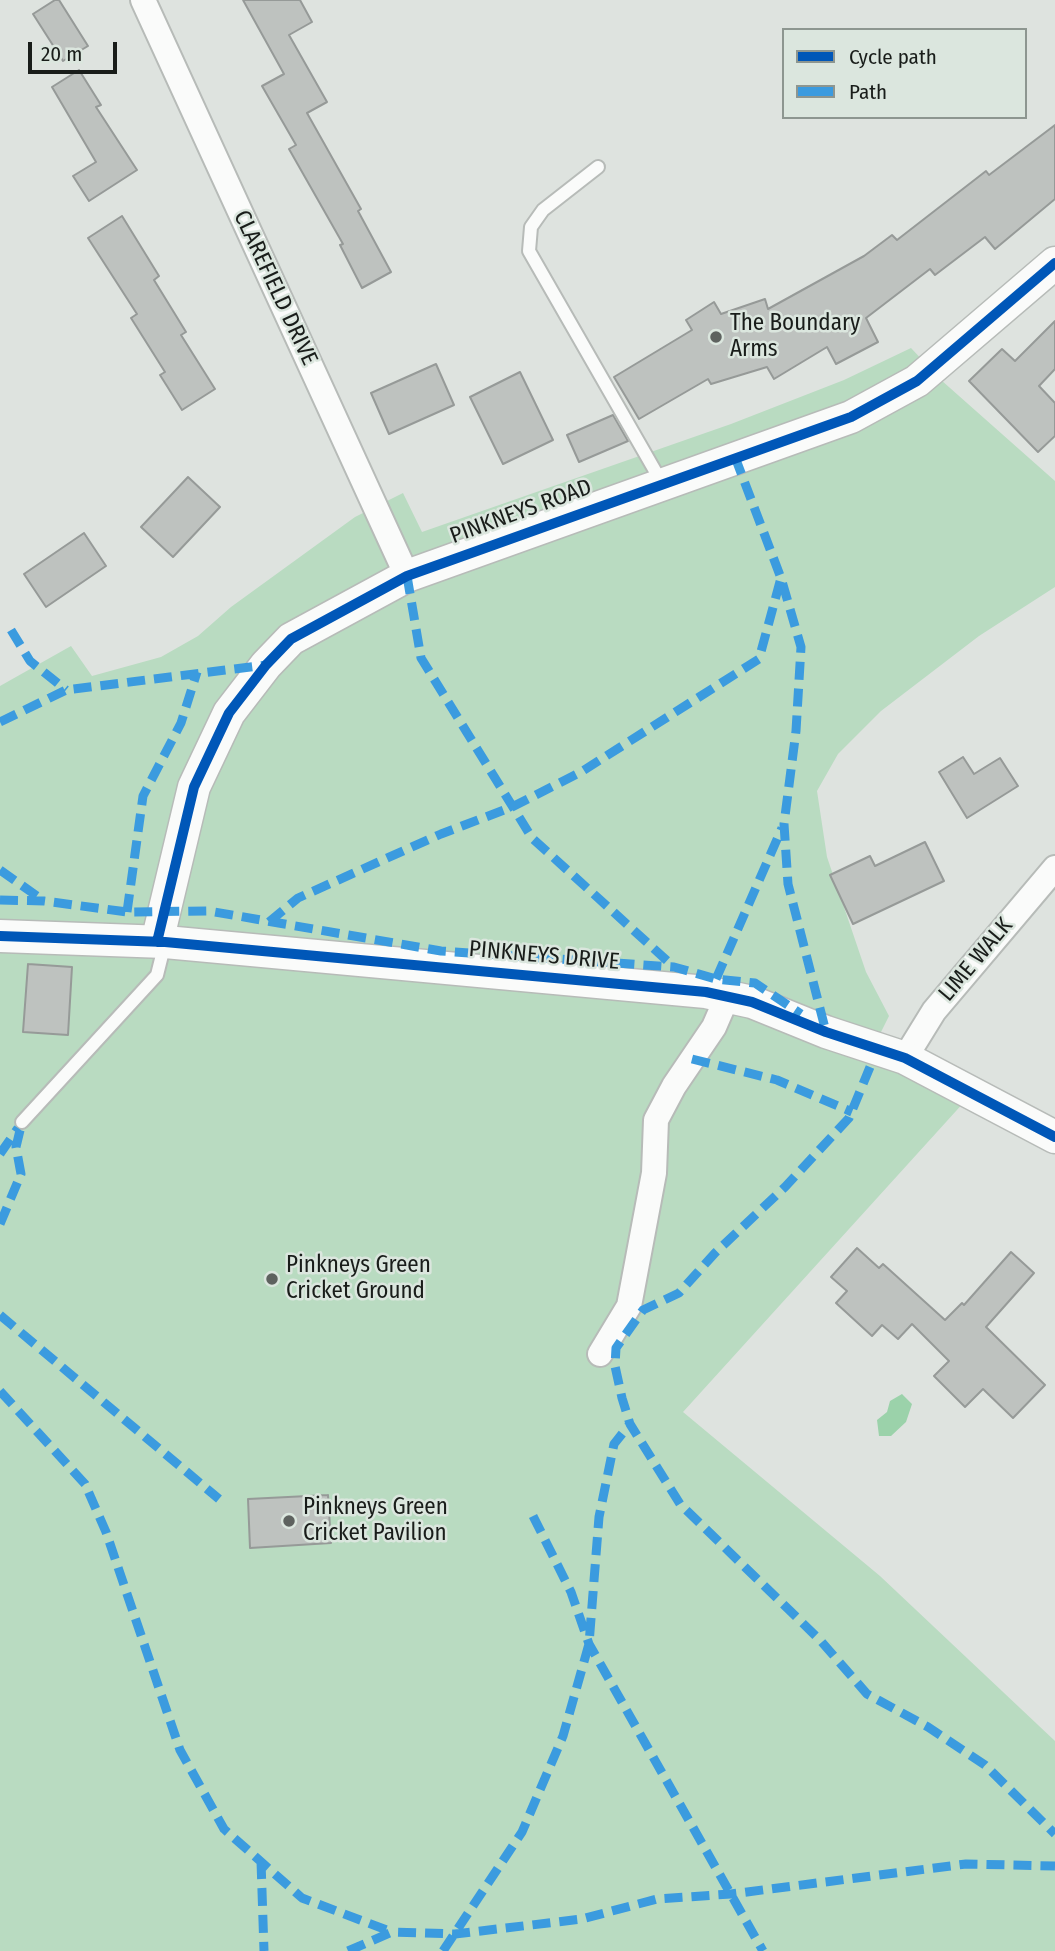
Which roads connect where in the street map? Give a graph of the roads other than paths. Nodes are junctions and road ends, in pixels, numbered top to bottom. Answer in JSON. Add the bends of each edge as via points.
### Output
{"nodes":[{"id":1,"x":143,"y":0,"type":"edge"},
{"id":2,"x":598,"y":167,"type":"dead end"},
{"id":3,"x":1055,"y":263,"type":"edge"},
{"id":4,"x":662,"y":484,"type":"junction"},
{"id":5,"x":407,"y":576,"type":"junction"},
{"id":6,"x":1055,"y":868,"type":"edge"},
{"id":7,"x":0,"y":936,"type":"edge"},
{"id":8,"x":161,"y":942,"type":"junction"},
{"id":9,"x":727,"y":997,"type":"junction"},
{"id":10,"x":905,"y":1058,"type":"junction"},
{"id":11,"x":22,"y":1122,"type":"dead end"},
{"id":12,"x":1055,"y":1137,"type":"edge"},
{"id":13,"x":600,"y":1354,"type":"dead end"}],
"edges":[{"from":1,"to":5,"type":"street","name":"CLAREFIELD DRIVE"},
{"from":2,"to":4,"type":"lane","via":[[543,209],[531,228],[529,251]]},
{"from":3,"to":4,"type":"street","name":"PINKNEYS ROAD","via":[[917,381],[851,417]]},
{"from":4,"to":5,"type":"street","name":"PINKNEYS ROAD"},
{"from":5,"to":8,"type":"street","name":"PINKNEYS ROAD","via":[[291,639],[229,713],[194,787]]},
{"from":6,"to":10,"type":"street","name":"LIME WALK","via":[[934,1011]]},
{"from":7,"to":8,"type":"street","name":"PINKNEYS DRIVE"},
{"from":8,"to":9,"type":"street","name":"PINKNEYS DRIVE"},
{"from":8,"to":11,"type":"lane","via":[[157,975]]},
{"from":9,"to":10,"type":"street","name":"PINKNEYS DRIVE"},
{"from":9,"to":13,"type":"street","via":[[714,1027],[656,1121],[654,1173],[629,1306]]},
{"from":10,"to":12,"type":"street","name":"PINKNEYS DRIVE"}]}
